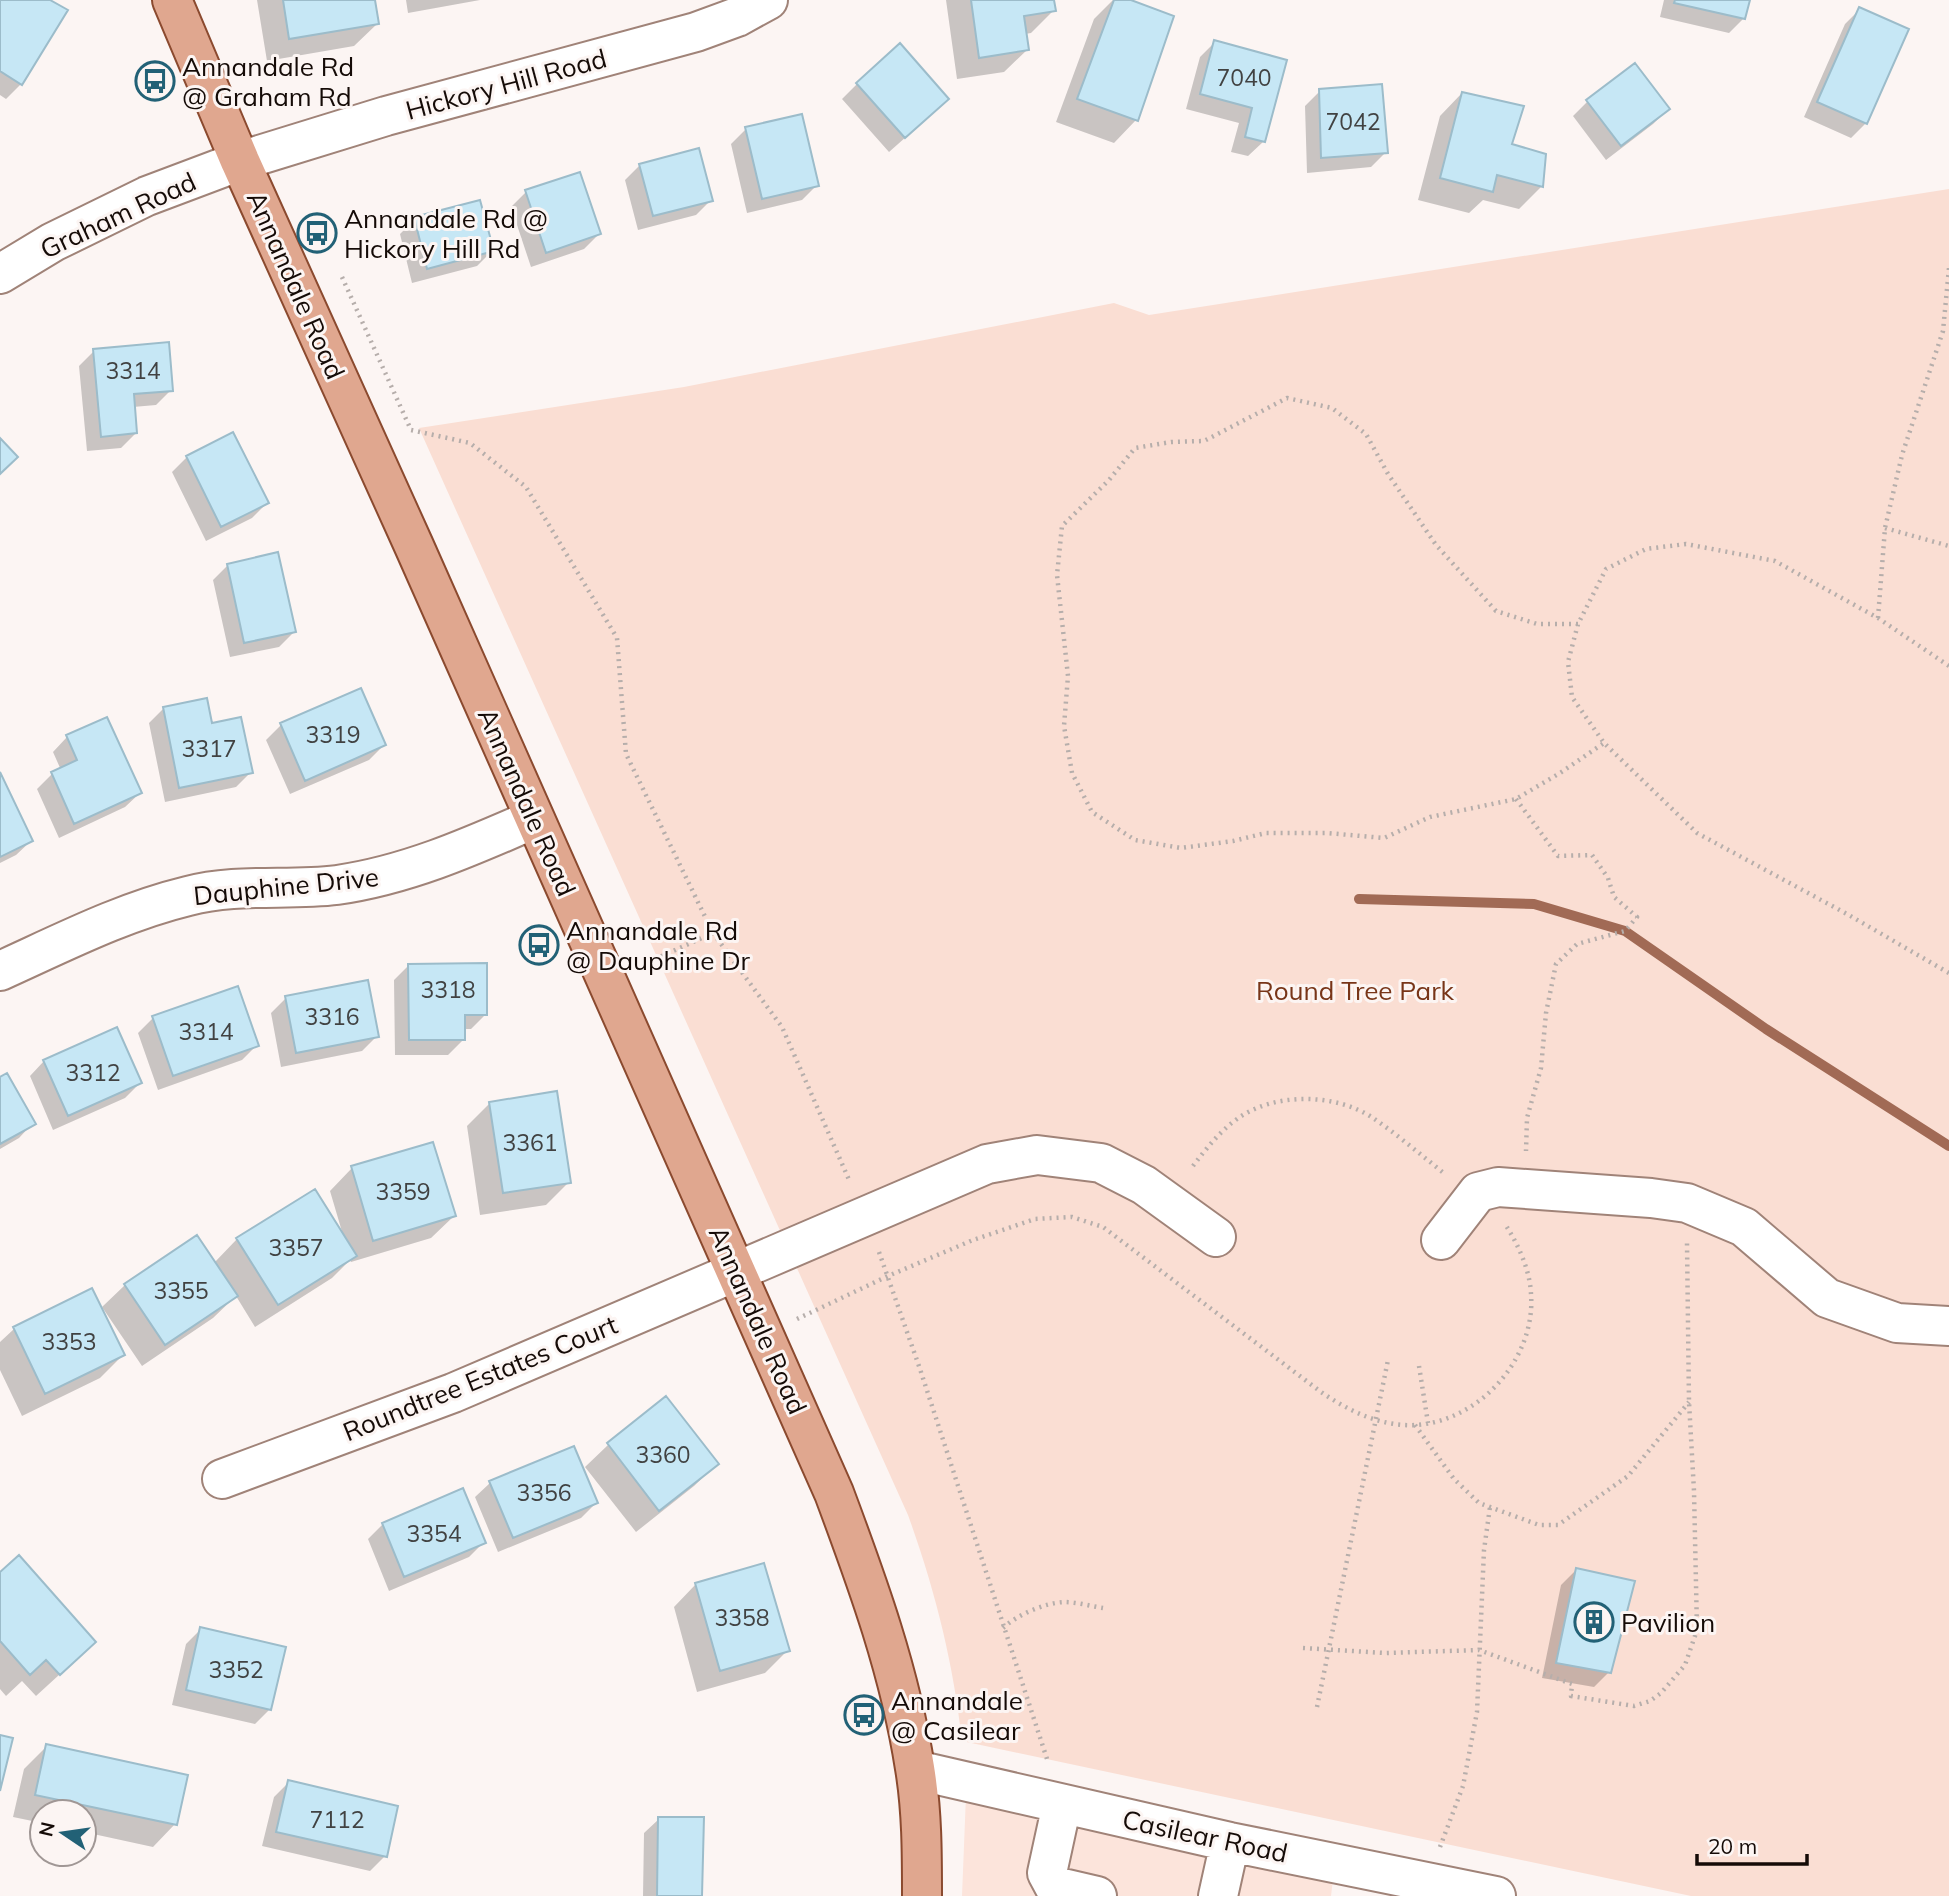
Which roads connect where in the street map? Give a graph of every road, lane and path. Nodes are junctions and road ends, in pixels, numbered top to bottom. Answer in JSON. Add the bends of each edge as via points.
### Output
{"nodes":[{"id":1,"x":172,"y":0,"type":"edge"},
{"id":2,"x":768,"y":0,"type":"edge"},
{"id":3,"x":240,"y":161,"type":"junction"},
{"id":4,"x":1949,"y":268,"type":"edge"},
{"id":5,"x":0,"y":274,"type":"edge"},
{"id":6,"x":342,"y":277,"type":"dead end"},
{"id":7,"x":1885,"y":528,"type":"junction"},
{"id":8,"x":1949,"y":546,"type":"edge"},
{"id":9,"x":1878,"y":618,"type":"junction"},
{"id":10,"x":1578,"y":624,"type":"junction"},
{"id":11,"x":1949,"y":667,"type":"edge"},
{"id":12,"x":1604,"y":743,"type":"junction"},
{"id":13,"x":1516,"y":799,"type":"junction"},
{"id":14,"x":534,"y":819,"type":"junction"},
{"id":15,"x":713,"y":933,"type":"junction"},
{"id":16,"x":0,"y":971,"type":"edge"},
{"id":17,"x":1949,"y":973,"type":"edge"},
{"id":18,"x":606,"y":981,"type":"junction"},
{"id":19,"x":1193,"y":1166,"type":"dead end"},
{"id":20,"x":1486,"y":1192,"type":"junction"},
{"id":21,"x":1687,"y":1203,"type":"junction"},
{"id":22,"x":865,"y":1218,"type":"junction"},
{"id":23,"x":1216,"y":1237,"type":"dead end"},
{"id":24,"x":1441,"y":1241,"type":"dead end"},
{"id":25,"x":736,"y":1271,"type":"junction"},
{"id":26,"x":888,"y":1276,"type":"junction"},
{"id":27,"x":1949,"y":1326,"type":"edge"},
{"id":28,"x":765,"y":1335,"type":"junction"},
{"id":29,"x":1388,"y":1360,"type":"dead end"},
{"id":30,"x":1419,"y":1366,"type":"dead end"},
{"id":31,"x":1689,"y":1402,"type":"junction"},
{"id":32,"x":1375,"y":1419,"type":"junction"},
{"id":33,"x":1428,"y":1423,"type":"junction"},
{"id":34,"x":1415,"y":1425,"type":"junction"},
{"id":35,"x":222,"y":1479,"type":"dead end"},
{"id":36,"x":1490,"y":1507,"type":"junction"},
{"id":37,"x":1103,"y":1608,"type":"dead end"},
{"id":38,"x":1003,"y":1628,"type":"junction"},
{"id":39,"x":1303,"y":1648,"type":"dead end"},
{"id":40,"x":1327,"y":1650,"type":"junction"},
{"id":41,"x":1479,"y":1650,"type":"junction"},
{"id":42,"x":1317,"y":1707,"type":"dead end"},
{"id":43,"x":916,"y":1770,"type":"junction"},
{"id":44,"x":1062,"y":1804,"type":"junction"},
{"id":45,"x":1230,"y":1842,"type":"junction"},
{"id":46,"x":1427,"y":1882,"type":"junction"},
{"id":47,"x":922,"y":1896,"type":"edge"},
{"id":48,"x":1097,"y":1896,"type":"edge"},
{"id":49,"x":1218,"y":1896,"type":"edge"},
{"id":50,"x":1496,"y":1896,"type":"edge"}],
"edges":[{"from":1,"to":3,"type":"main road","name":"Annandale Road"},
{"from":2,"to":3,"type":"street","name":"Hickory Hill Road","via":[[696,32],[386,116]]},
{"from":3,"to":5,"type":"street","name":"Graham Road","via":[[147,196]]},
{"from":3,"to":14,"type":"main road","name":"Annandale Road"},
{"from":4,"to":7,"type":"path","via":[[1943,331],[1902,455]]},
{"from":6,"to":15,"type":"path","via":[[411,430],[470,443],[526,486],[617,638],[626,754]]},
{"from":7,"to":8,"type":"path"},
{"from":7,"to":9,"type":"path"},
{"from":9,"to":10,"type":"path","via":[[1775,561],[1686,544],[1646,549],[1606,569]]},
{"from":9,"to":11,"type":"path"},
{"from":10,"to":12,"type":"path","via":[[1568,662],[1572,697]]},
{"from":10,"to":13,"type":"path","via":[[1537,624],[1496,611],[1436,545],[1366,434],[1332,408],[1287,398],[1204,441],[1135,448],[1062,526],[1057,575],[1072,773],[1092,813],[1135,840],[1181,848],[1266,833],[1384,838],[1430,817]]},
{"from":12,"to":13,"type":"path"},
{"from":12,"to":17,"type":"path","via":[[1697,833]]},
{"from":13,"to":20,"type":"path","via":[[1558,856],[1592,855],[1608,878],[1614,897],[1637,918],[1625,931],[1577,944],[1556,964],[1541,1068],[1527,1118],[1525,1156]]},
{"from":14,"to":16,"type":"street","name":"Dauphine Drive","via":[[401,873],[335,885],[241,887],[190,895],[124,916]]},
{"from":14,"to":18,"type":"main road","name":"Annandale Road"},
{"from":15,"to":18,"type":"path"},
{"from":15,"to":22,"type":"path","via":[[782,1027]]},
{"from":18,"to":25,"type":"main road","name":"Annandale Road"},
{"from":19,"to":20,"type":"path","via":[[1216,1136],[1257,1107],[1290,1099],[1321,1100],[1372,1117]]},
{"from":20,"to":21,"type":"street"},
{"from":20,"to":24,"type":"street"},
{"from":20,"to":33,"type":"path","via":[[1516,1241],[1532,1293],[1529,1327],[1522,1349],[1500,1383],[1472,1406]]},
{"from":21,"to":27,"type":"street","via":[[1744,1227],[1827,1298],[1897,1323]]},
{"from":21,"to":31,"type":"path"},
{"from":22,"to":23,"type":"street","name":"Roundtree Estates Court","via":[[987,1164],[1037,1155],[1101,1163],[1144,1185]]},
{"from":22,"to":25,"type":"street","name":"Roundtree Estates Court"},
{"from":22,"to":26,"type":"path"},
{"from":25,"to":28,"type":"main road","name":"Annandale Road"},
{"from":25,"to":35,"type":"street","name":"Roundtree Estates Court","via":[[453,1393]]},
{"from":26,"to":28,"type":"path"},
{"from":26,"to":32,"type":"path","via":[[1035,1219],[1072,1217],[1103,1227],[1321,1392],[1347,1409]]},
{"from":26,"to":38,"type":"path"},
{"from":28,"to":43,"type":"main road","name":"Annandale Road","via":[[875,1601]]},
{"from":29,"to":32,"type":"path"},
{"from":30,"to":33,"type":"path"},
{"from":31,"to":36,"type":"path","via":[[1628,1476],[1558,1525],[1539,1525]]},
{"from":31,"to":41,"type":"path","via":[[1697,1630],[1685,1665],[1675,1678],[1650,1701],[1633,1706],[1571,1696],[1572,1684]]},
{"from":32,"to":34,"type":"path"},
{"from":32,"to":40,"type":"path"},
{"from":33,"to":34,"type":"path"},
{"from":34,"to":36,"type":"path","via":[[1454,1479],[1479,1503]]},
{"from":36,"to":41,"type":"path"},
{"from":37,"to":38,"type":"path","via":[[1063,1602],[1012,1620]]},
{"from":38,"to":44,"type":"path"},
{"from":39,"to":40,"type":"path"},
{"from":40,"to":41,"type":"path"},
{"from":40,"to":42,"type":"path"},
{"from":41,"to":46,"type":"path","via":[[1477,1712],[1462,1786]]},
{"from":43,"to":44,"type":"street","name":"Casilear Road"},
{"from":43,"to":47,"type":"main road","name":"Annandale Road"},
{"from":44,"to":45,"type":"street","name":"Casilear Road"},
{"from":44,"to":48,"type":"street","via":[[1047,1873],[1054,1886]]},
{"from":45,"to":46,"type":"street","name":"Casilear Road"},
{"from":45,"to":49,"type":"street"},
{"from":46,"to":50,"type":"street","name":"Casilear Road"}]}
